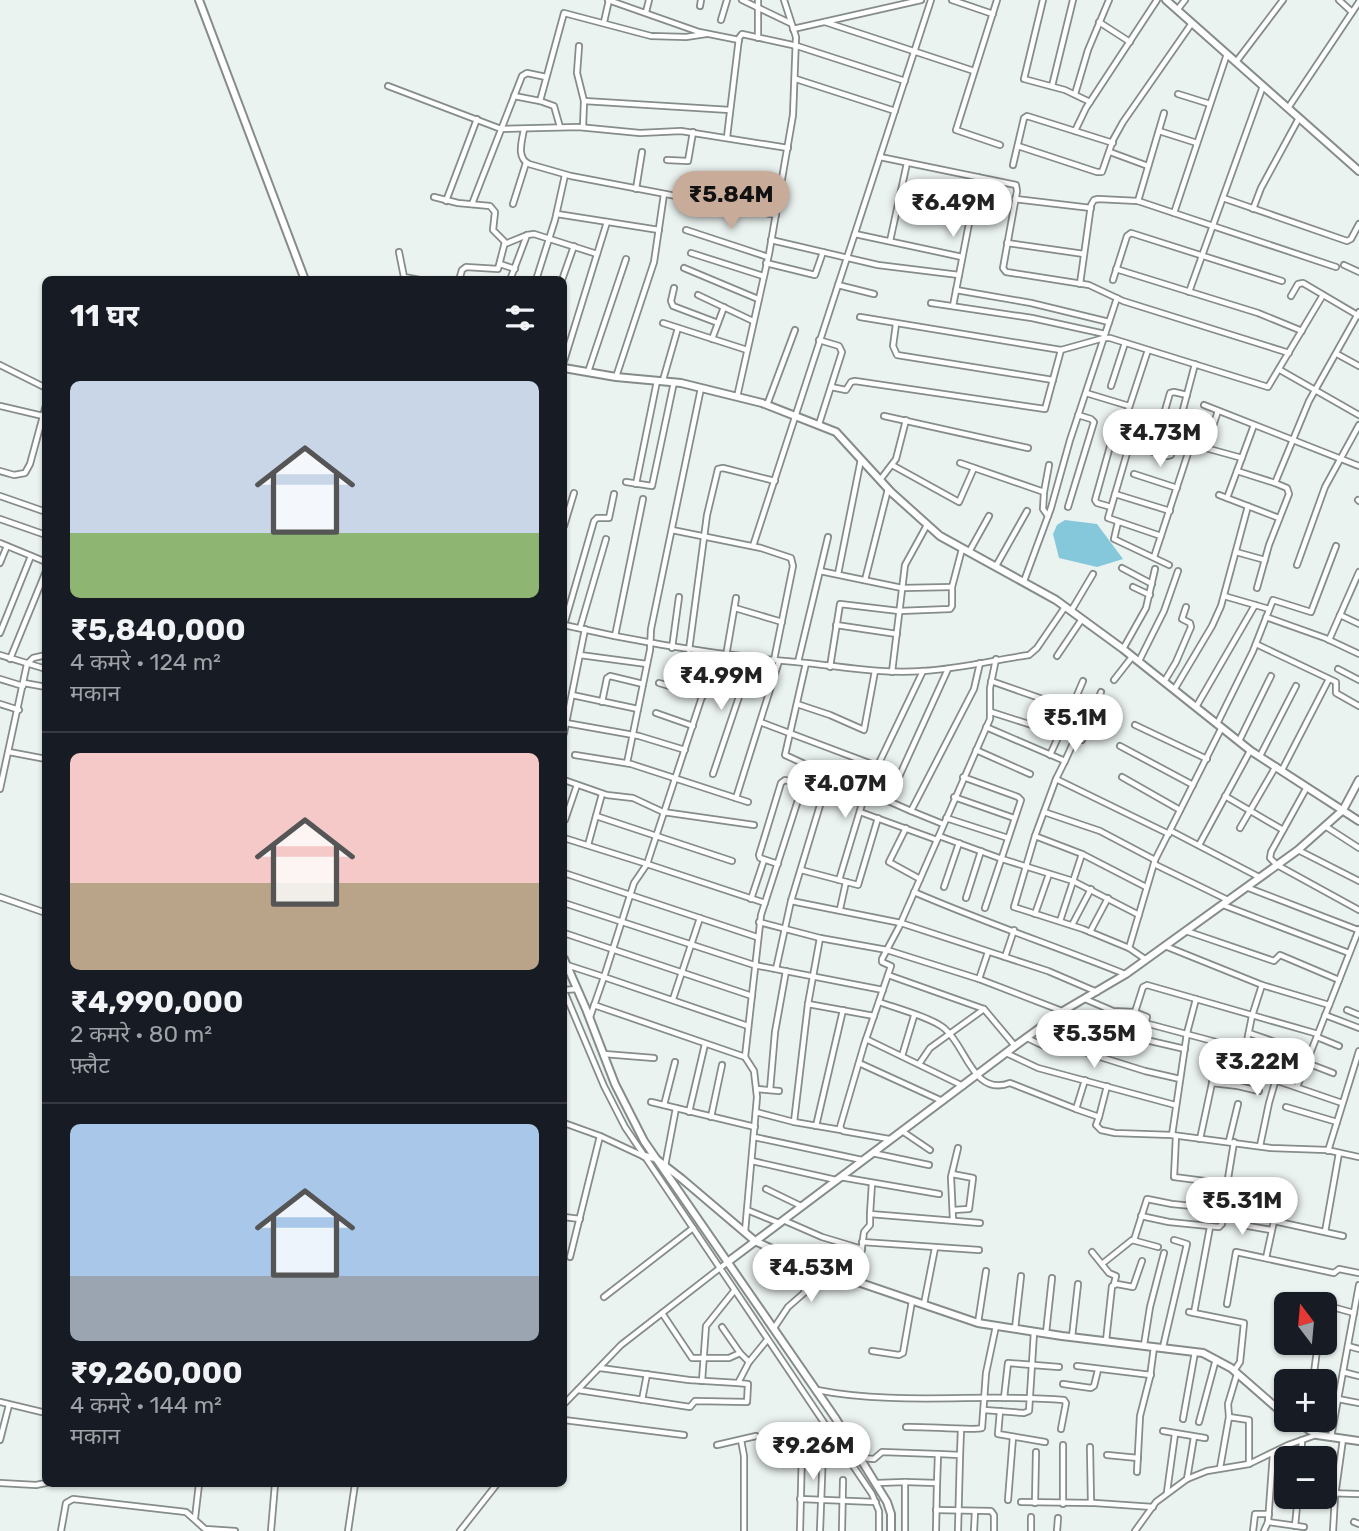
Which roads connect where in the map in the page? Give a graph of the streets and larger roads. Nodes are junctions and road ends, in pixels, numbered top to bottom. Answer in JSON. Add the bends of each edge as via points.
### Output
{"nodes":[{"id":1,"x":199,"y":0,"type":"edge"},
{"id":2,"x":609,"y":0,"type":"edge"},
{"id":3,"x":649,"y":0,"type":"edge"},
{"id":4,"x":727,"y":0,"type":"edge"},
{"id":5,"x":742,"y":0,"type":"edge"},
{"id":6,"x":784,"y":0,"type":"edge"},
{"id":7,"x":921,"y":0,"type":"edge"},
{"id":8,"x":931,"y":0,"type":"edge"},
{"id":9,"x":952,"y":0,"type":"edge"},
{"id":10,"x":997,"y":0,"type":"edge"},
{"id":11,"x":1043,"y":0,"type":"edge"},
{"id":12,"x":1073,"y":0,"type":"edge"},
{"id":13,"x":1108,"y":0,"type":"edge"},
{"id":14,"x":1157,"y":0,"type":"edge"},
{"id":15,"x":1166,"y":0,"type":"edge"},
{"id":16,"x":1185,"y":0,"type":"edge"},
{"id":17,"x":1283,"y":0,"type":"edge"},
{"id":18,"x":1339,"y":0,"type":"edge"},
{"id":19,"x":622,"y":2,"type":"edge"},
{"id":20,"x":1359,"y":2,"type":"edge"},
{"id":21,"x":758,"y":3,"type":"edge"},
{"id":22,"x":1177,"y":10,"type":"junction"},
{"id":23,"x":646,"y":12,"type":"junction"},
{"id":24,"x":1352,"y":12,"type":"junction"},
{"id":25,"x":993,"y":14,"type":"junction"},
{"id":26,"x":721,"y":19,"type":"dead end"},
{"id":27,"x":604,"y":22,"type":"junction"},
{"id":28,"x":825,"y":22,"type":"junction"},
{"id":29,"x":1099,"y":22,"type":"junction"},
{"id":30,"x":1192,"y":23,"type":"junction"},
{"id":31,"x":792,"y":26,"type":"junction"},
{"id":32,"x":706,"y":34,"type":"junction"},
{"id":33,"x":758,"y":38,"type":"junction"},
{"id":34,"x":738,"y":40,"type":"junction"},
{"id":35,"x":1130,"y":42,"type":"junction"},
{"id":36,"x":579,"y":46,"type":"dead end"},
{"id":37,"x":797,"y":46,"type":"junction"},
{"id":38,"x":914,"y":52,"type":"junction"},
{"id":39,"x":1227,"y":54,"type":"junction"},
{"id":40,"x":1236,"y":62,"type":"junction"},
{"id":41,"x":974,"y":71,"type":"junction"},
{"id":42,"x":546,"y":77,"type":"junction"},
{"id":43,"x":796,"y":79,"type":"junction"},
{"id":44,"x":905,"y":81,"type":"junction"},
{"id":45,"x":388,"y":86,"type":"dead end"},
{"id":46,"x":1052,"y":86,"type":"junction"},
{"id":47,"x":1263,"y":86,"type":"junction"},
{"id":48,"x":1075,"y":94,"type":"junction"},
{"id":49,"x":1178,"y":94,"type":"dead end"},
{"id":50,"x":514,"y":96,"type":"junction"},
{"id":51,"x":540,"y":101,"type":"junction"},
{"id":52,"x":584,"y":101,"type":"junction"},
{"id":53,"x":1090,"y":102,"type":"junction"},
{"id":54,"x":1210,"y":104,"type":"junction"},
{"id":55,"x":1287,"y":108,"type":"junction"},
{"id":56,"x":730,"y":110,"type":"junction"},
{"id":57,"x":895,"y":111,"type":"junction"},
{"id":58,"x":1164,"y":114,"type":"dead end"},
{"id":59,"x":1299,"y":118,"type":"junction"},
{"id":60,"x":477,"y":119,"type":"junction"},
{"id":61,"x":559,"y":127,"type":"junction"},
{"id":62,"x":583,"y":127,"type":"junction"},
{"id":63,"x":501,"y":128,"type":"junction"},
{"id":64,"x":524,"y":129,"type":"junction"},
{"id":65,"x":1076,"y":131,"type":"junction"},
{"id":66,"x":1159,"y":131,"type":"junction"},
{"id":67,"x":693,"y":132,"type":"junction"},
{"id":68,"x":727,"y":137,"type":"junction"},
{"id":69,"x":1112,"y":143,"type":"junction"},
{"id":70,"x":1197,"y":143,"type":"junction"},
{"id":71,"x":1000,"y":145,"type":"dead end"},
{"id":72,"x":1018,"y":146,"type":"junction"},
{"id":73,"x":789,"y":148,"type":"junction"},
{"id":74,"x":642,"y":152,"type":"dead end"},
{"id":75,"x":1110,"y":152,"type":"junction"},
{"id":76,"x":880,"y":157,"type":"junction"},
{"id":77,"x":667,"y":159,"type":"dead end"},
{"id":78,"x":526,"y":163,"type":"junction"},
{"id":79,"x":907,"y":163,"type":"junction"},
{"id":80,"x":1013,"y":165,"type":"dead end"},
{"id":81,"x":1148,"y":166,"type":"junction"},
{"id":82,"x":1359,"y":170,"type":"edge"},
{"id":83,"x":565,"y":175,"type":"junction"},
{"id":84,"x":978,"y":177,"type":"junction"},
{"id":85,"x":636,"y":189,"type":"junction"},
{"id":86,"x":664,"y":194,"type":"junction"},
{"id":87,"x":434,"y":197,"type":"dead end"},
{"id":88,"x":1223,"y":198,"type":"junction"},
{"id":89,"x":1015,"y":199,"type":"junction"},
{"id":90,"x":446,"y":201,"type":"junction"},
{"id":91,"x":1138,"y":201,"type":"junction"},
{"id":92,"x":472,"y":204,"type":"junction"},
{"id":93,"x":513,"y":204,"type":"dead end"},
{"id":94,"x":1091,"y":208,"type":"junction"},
{"id":95,"x":1253,"y":209,"type":"junction"},
{"id":96,"x":1174,"y":213,"type":"junction"},
{"id":97,"x":557,"y":214,"type":"junction"},
{"id":98,"x":776,"y":215,"type":"junction"},
{"id":99,"x":607,"y":222,"type":"junction"},
{"id":100,"x":1213,"y":225,"type":"junction"},
{"id":101,"x":1358,"y":227,"type":"edge"},
{"id":102,"x":659,"y":230,"type":"junction"},
{"id":103,"x":686,"y":230,"type":"dead end"},
{"id":104,"x":855,"y":234,"type":"junction"},
{"id":105,"x":527,"y":235,"type":"junction"},
{"id":106,"x":549,"y":239,"type":"junction"},
{"id":107,"x":771,"y":240,"type":"junction"},
{"id":108,"x":890,"y":241,"type":"junction"},
{"id":109,"x":1007,"y":243,"type":"junction"},
{"id":110,"x":505,"y":244,"type":"junction"},
{"id":111,"x":574,"y":247,"type":"junction"},
{"id":112,"x":399,"y":252,"type":"dead end"},
{"id":113,"x":823,"y":252,"type":"junction"},
{"id":114,"x":691,"y":253,"type":"dead end"},
{"id":115,"x":597,"y":254,"type":"junction"},
{"id":116,"x":1084,"y":254,"type":"junction"},
{"id":117,"x":1202,"y":256,"type":"junction"},
{"id":118,"x":847,"y":257,"type":"junction"},
{"id":119,"x":962,"y":257,"type":"junction"},
{"id":120,"x":626,"y":260,"type":"dead end"},
{"id":121,"x":767,"y":260,"type":"junction"},
{"id":122,"x":500,"y":264,"type":"junction"},
{"id":123,"x":1344,"y":265,"type":"dead end"},
{"id":124,"x":1336,"y":267,"type":"dead end"},
{"id":125,"x":684,"y":268,"type":"dead end"},
{"id":126,"x":515,"y":269,"type":"junction"},
{"id":127,"x":1116,"y":269,"type":"junction"},
{"id":128,"x":1359,"y":272,"type":"edge"},
{"id":129,"x":959,"y":275,"type":"junction"},
{"id":130,"x":302,"y":276,"type":"edge"},
{"id":131,"x":404,"y":276,"type":"edge"},
{"id":132,"x":461,"y":276,"type":"edge"},
{"id":133,"x":512,"y":276,"type":"edge"},
{"id":134,"x":537,"y":276,"type":"edge"},
{"id":135,"x":563,"y":276,"type":"edge"},
{"id":136,"x":763,"y":276,"type":"junction"},
{"id":137,"x":1112,"y":280,"type":"dead end"},
{"id":138,"x":1282,"y":281,"type":"dead end"},
{"id":139,"x":1080,"y":284,"type":"junction"},
{"id":140,"x":838,"y":285,"type":"junction"},
{"id":141,"x":674,"y":288,"type":"dead end"},
{"id":142,"x":956,"y":290,"type":"junction"},
{"id":143,"x":1189,"y":292,"type":"junction"},
{"id":144,"x":874,"y":294,"type":"dead end"},
{"id":145,"x":698,"y":295,"type":"dead end"},
{"id":146,"x":1323,"y":295,"type":"junction"},
{"id":147,"x":1291,"y":296,"type":"dead end"},
{"id":148,"x":1116,"y":298,"type":"junction"},
{"id":149,"x":758,"y":299,"type":"junction"},
{"id":150,"x":931,"y":303,"type":"dead end"},
{"id":151,"x":953,"y":306,"type":"junction"},
{"id":152,"x":724,"y":307,"type":"junction"},
{"id":153,"x":1359,"y":315,"type":"edge"},
{"id":154,"x":860,"y":317,"type":"dead end"},
{"id":155,"x":753,"y":321,"type":"junction"},
{"id":156,"x":1109,"y":322,"type":"junction"},
{"id":157,"x":663,"y":323,"type":"dead end"},
{"id":158,"x":718,"y":323,"type":"junction"},
{"id":159,"x":896,"y":323,"type":"junction"},
{"id":160,"x":678,"y":328,"type":"junction"},
{"id":161,"x":795,"y":330,"type":"dead end"},
{"id":162,"x":1302,"y":331,"type":"junction"},
{"id":163,"x":1104,"y":336,"type":"junction"},
{"id":164,"x":712,"y":338,"type":"junction"},
{"id":165,"x":820,"y":340,"type":"junction"},
{"id":166,"x":1125,"y":343,"type":"junction"},
{"id":167,"x":567,"y":350,"type":"edge"},
{"id":168,"x":747,"y":350,"type":"junction"},
{"id":169,"x":1061,"y":350,"type":"junction"},
{"id":170,"x":1148,"y":350,"type":"junction"},
{"id":171,"x":1290,"y":353,"type":"junction"},
{"id":172,"x":1337,"y":354,"type":"junction"},
{"id":173,"x":1195,"y":364,"type":"junction"},
{"id":174,"x":0,"y":365,"type":"edge"},
{"id":175,"x":1359,"y":366,"type":"edge"},
{"id":176,"x":567,"y":369,"type":"edge"},
{"id":177,"x":1280,"y":370,"type":"junction"},
{"id":178,"x":587,"y":372,"type":"junction"},
{"id":179,"x":617,"y":377,"type":"junction"},
{"id":180,"x":660,"y":380,"type":"junction"},
{"id":181,"x":1053,"y":380,"type":"junction"},
{"id":182,"x":674,"y":382,"type":"junction"},
{"id":183,"x":42,"y":386,"type":"edge"},
{"id":184,"x":1111,"y":386,"type":"dead end"},
{"id":185,"x":831,"y":387,"type":"junction"},
{"id":186,"x":701,"y":388,"type":"junction"},
{"id":187,"x":1316,"y":390,"type":"junction"},
{"id":188,"x":1086,"y":393,"type":"junction"},
{"id":189,"x":1187,"y":395,"type":"junction"},
{"id":190,"x":737,"y":397,"type":"junction"},
{"id":191,"x":767,"y":405,"type":"junction"},
{"id":192,"x":1204,"y":405,"type":"dead end"},
{"id":193,"x":0,"y":406,"type":"edge"},
{"id":194,"x":1129,"y":406,"type":"junction"},
{"id":195,"x":1218,"y":411,"type":"junction"},
{"id":196,"x":1078,"y":415,"type":"junction"},
{"id":197,"x":1359,"y":415,"type":"edge"},
{"id":198,"x":42,"y":416,"type":"edge"},
{"id":199,"x":797,"y":416,"type":"junction"},
{"id":200,"x":884,"y":416,"type":"dead end"},
{"id":201,"x":42,"y":420,"type":"edge"},
{"id":202,"x":906,"y":420,"type":"junction"},
{"id":203,"x":819,"y":424,"type":"junction"},
{"id":204,"x":1254,"y":425,"type":"junction"},
{"id":205,"x":1359,"y":425,"type":"edge"},
{"id":206,"x":1122,"y":429,"type":"junction"},
{"id":207,"x":1291,"y":440,"type":"junction"},
{"id":208,"x":1206,"y":447,"type":"junction"},
{"id":209,"x":1028,"y":449,"type":"dead end"},
{"id":210,"x":861,"y":458,"type":"junction"},
{"id":211,"x":1242,"y":458,"type":"junction"},
{"id":212,"x":1341,"y":459,"type":"junction"},
{"id":213,"x":960,"y":463,"type":"dead end"},
{"id":214,"x":892,"y":465,"type":"junction"},
{"id":215,"x":1049,"y":466,"type":"dead end"},
{"id":216,"x":1359,"y":466,"type":"edge"},
{"id":217,"x":974,"y":468,"type":"junction"},
{"id":218,"x":0,"y":471,"type":"edge"},
{"id":219,"x":1237,"y":471,"type":"junction"},
{"id":220,"x":1134,"y":474,"type":"dead end"},
{"id":221,"x":880,"y":480,"type":"junction"},
{"id":222,"x":775,"y":481,"type":"junction"},
{"id":223,"x":626,"y":482,"type":"dead end"},
{"id":224,"x":1275,"y":483,"type":"junction"},
{"id":225,"x":636,"y":484,"type":"junction"},
{"id":226,"x":888,"y":488,"type":"junction"},
{"id":227,"x":1177,"y":488,"type":"junction"},
{"id":228,"x":574,"y":492,"type":"dead end"},
{"id":229,"x":1044,"y":492,"type":"junction"},
{"id":230,"x":614,"y":494,"type":"dead end"},
{"id":231,"x":1115,"y":494,"type":"junction"},
{"id":232,"x":1219,"y":495,"type":"dead end"},
{"id":233,"x":0,"y":496,"type":"edge"},
{"id":234,"x":1227,"y":498,"type":"junction"},
{"id":235,"x":643,"y":499,"type":"dead end"},
{"id":236,"x":1248,"y":506,"type":"junction"},
{"id":237,"x":1068,"y":507,"type":"dead end"},
{"id":238,"x":1111,"y":507,"type":"junction"},
{"id":239,"x":42,"y":511,"type":"edge"},
{"id":240,"x":1027,"y":511,"type":"dead end"},
{"id":241,"x":1170,"y":511,"type":"junction"},
{"id":242,"x":567,"y":516,"type":"edge"},
{"id":243,"x":989,"y":516,"type":"dead end"},
{"id":244,"x":1048,"y":516,"type":"junction"},
{"id":245,"x":1279,"y":518,"type":"junction"},
{"id":246,"x":0,"y":519,"type":"edge"},
{"id":247,"x":1118,"y":522,"type":"junction"},
{"id":248,"x":927,"y":525,"type":"junction"},
{"id":249,"x":672,"y":530,"type":"junction"},
{"id":250,"x":42,"y":534,"type":"edge"},
{"id":251,"x":704,"y":536,"type":"junction"},
{"id":252,"x":1161,"y":536,"type":"junction"},
{"id":253,"x":828,"y":537,"type":"dead end"},
{"id":254,"x":606,"y":539,"type":"dead end"},
{"id":255,"x":0,"y":543,"type":"edge"},
{"id":256,"x":7,"y":546,"type":"junction"},
{"id":257,"x":753,"y":546,"type":"junction"},
{"id":258,"x":1336,"y":546,"type":"dead end"},
{"id":259,"x":965,"y":551,"type":"junction"},
{"id":260,"x":1236,"y":552,"type":"junction"},
{"id":261,"x":31,"y":556,"type":"junction"},
{"id":262,"x":1154,"y":557,"type":"junction"},
{"id":263,"x":42,"y":560,"type":"edge"},
{"id":264,"x":1265,"y":560,"type":"junction"},
{"id":265,"x":0,"y":563,"type":"edge"},
{"id":266,"x":1169,"y":565,"type":"dead end"},
{"id":267,"x":1297,"y":565,"type":"dead end"},
{"id":268,"x":996,"y":566,"type":"junction"},
{"id":269,"x":1122,"y":568,"type":"dead end"},
{"id":270,"x":1155,"y":569,"type":"dead end"},
{"id":271,"x":820,"y":571,"type":"junction"},
{"id":272,"x":1178,"y":571,"type":"dead end"},
{"id":273,"x":1359,"y":572,"type":"edge"},
{"id":274,"x":838,"y":574,"type":"junction"},
{"id":275,"x":1093,"y":574,"type":"dead end"},
{"id":276,"x":865,"y":580,"type":"junction"},
{"id":277,"x":42,"y":581,"type":"edge"},
{"id":278,"x":1024,"y":581,"type":"junction"},
{"id":279,"x":1152,"y":584,"type":"junction"},
{"id":280,"x":952,"y":587,"type":"junction"},
{"id":281,"x":1133,"y":587,"type":"dead end"},
{"id":282,"x":902,"y":588,"type":"junction"},
{"id":283,"x":1257,"y":588,"type":"dead end"},
{"id":284,"x":1351,"y":590,"type":"junction"},
{"id":285,"x":1359,"y":594,"type":"edge"},
{"id":286,"x":1150,"y":595,"type":"junction"},
{"id":287,"x":1224,"y":596,"type":"junction"},
{"id":288,"x":680,"y":597,"type":"dead end"},
{"id":289,"x":736,"y":598,"type":"dead end"},
{"id":290,"x":1255,"y":605,"type":"junction"},
{"id":291,"x":1186,"y":607,"type":"dead end"},
{"id":292,"x":734,"y":608,"type":"junction"},
{"id":293,"x":1068,"y":609,"type":"junction"},
{"id":294,"x":1269,"y":609,"type":"junction"},
{"id":295,"x":899,"y":611,"type":"junction"},
{"id":296,"x":567,"y":615,"type":"edge"},
{"id":297,"x":1340,"y":615,"type":"junction"},
{"id":298,"x":1266,"y":617,"type":"junction"},
{"id":299,"x":1082,"y":618,"type":"junction"},
{"id":300,"x":782,"y":622,"type":"junction"},
{"id":301,"x":1359,"y":624,"type":"edge"},
{"id":302,"x":836,"y":625,"type":"junction"},
{"id":303,"x":567,"y":626,"type":"edge"},
{"id":304,"x":582,"y":629,"type":"junction"},
{"id":305,"x":0,"y":633,"type":"edge"},
{"id":306,"x":897,"y":634,"type":"junction"},
{"id":307,"x":615,"y":636,"type":"junction"},
{"id":308,"x":1329,"y":640,"type":"junction"},
{"id":309,"x":650,"y":644,"type":"junction"},
{"id":310,"x":1256,"y":644,"type":"junction"},
{"id":311,"x":672,"y":648,"type":"junction"},
{"id":312,"x":1123,"y":649,"type":"junction"},
{"id":313,"x":690,"y":650,"type":"junction"},
{"id":314,"x":716,"y":654,"type":"junction"},
{"id":315,"x":1359,"y":654,"type":"edge"},
{"id":316,"x":0,"y":655,"type":"edge"},
{"id":317,"x":580,"y":655,"type":"junction"},
{"id":318,"x":42,"y":656,"type":"edge"},
{"id":319,"x":726,"y":656,"type":"junction"},
{"id":320,"x":1057,"y":656,"type":"dead end"},
{"id":321,"x":1132,"y":657,"type":"junction"},
{"id":322,"x":752,"y":658,"type":"junction"},
{"id":323,"x":10,"y":659,"type":"junction"},
{"id":324,"x":996,"y":659,"type":"junction"},
{"id":325,"x":777,"y":660,"type":"junction"},
{"id":326,"x":798,"y":662,"type":"junction"},
{"id":327,"x":1139,"y":662,"type":"junction"},
{"id":328,"x":806,"y":663,"type":"junction"},
{"id":329,"x":980,"y":663,"type":"junction"},
{"id":330,"x":27,"y":664,"type":"junction"},
{"id":331,"x":647,"y":664,"type":"junction"},
{"id":332,"x":830,"y":667,"type":"junction"},
{"id":333,"x":42,"y":668,"type":"edge"},
{"id":334,"x":948,"y":669,"type":"junction"},
{"id":335,"x":1338,"y":669,"type":"dead end"},
{"id":336,"x":875,"y":671,"type":"junction"},
{"id":337,"x":923,"y":671,"type":"junction"},
{"id":338,"x":892,"y":672,"type":"junction"},
{"id":339,"x":1272,"y":676,"type":"dead end"},
{"id":340,"x":0,"y":679,"type":"edge"},
{"id":341,"x":1329,"y":679,"type":"junction"},
{"id":342,"x":1114,"y":680,"type":"dead end"},
{"id":343,"x":1359,"y":680,"type":"edge"},
{"id":344,"x":991,"y":681,"type":"junction"},
{"id":345,"x":1083,"y":681,"type":"dead end"},
{"id":346,"x":659,"y":683,"type":"dead end"},
{"id":347,"x":1163,"y":683,"type":"junction"},
{"id":348,"x":643,"y":684,"type":"junction"},
{"id":349,"x":24,"y":685,"type":"junction"},
{"id":350,"x":42,"y":687,"type":"edge"},
{"id":351,"x":1296,"y":687,"type":"dead end"},
{"id":352,"x":1174,"y":691,"type":"junction"},
{"id":353,"x":1101,"y":692,"type":"dead end"},
{"id":354,"x":572,"y":695,"type":"junction"},
{"id":355,"x":702,"y":696,"type":"junction"},
{"id":356,"x":602,"y":702,"type":"junction"},
{"id":357,"x":0,"y":705,"type":"edge"},
{"id":358,"x":797,"y":705,"type":"junction"},
{"id":359,"x":1359,"y":706,"type":"edge"},
{"id":360,"x":1196,"y":708,"type":"junction"},
{"id":361,"x":638,"y":709,"type":"junction"},
{"id":362,"x":1071,"y":709,"type":"junction"},
{"id":363,"x":19,"y":710,"type":"junction"},
{"id":364,"x":991,"y":712,"type":"junction"},
{"id":365,"x":656,"y":713,"type":"dead end"},
{"id":366,"x":567,"y":718,"type":"edge"},
{"id":367,"x":760,"y":722,"type":"junction"},
{"id":368,"x":567,"y":723,"type":"edge"},
{"id":369,"x":1135,"y":725,"type":"dead end"},
{"id":370,"x":693,"y":726,"type":"junction"},
{"id":371,"x":986,"y":727,"type":"junction"},
{"id":372,"x":1038,"y":727,"type":"dead end"},
{"id":373,"x":1219,"y":727,"type":"junction"},
{"id":374,"x":1061,"y":732,"type":"junction"},
{"id":375,"x":790,"y":733,"type":"junction"},
{"id":376,"x":633,"y":735,"type":"junction"},
{"id":377,"x":1075,"y":739,"type":"junction"},
{"id":378,"x":1238,"y":741,"type":"junction"},
{"id":379,"x":1120,"y":746,"type":"dead end"},
{"id":380,"x":685,"y":750,"type":"junction"},
{"id":381,"x":976,"y":750,"type":"junction"},
{"id":382,"x":1251,"y":751,"type":"junction"},
{"id":383,"x":9,"y":752,"type":"junction"},
{"id":384,"x":575,"y":755,"type":"dead end"},
{"id":385,"x":1050,"y":755,"type":"junction"},
{"id":386,"x":1260,"y":756,"type":"junction"},
{"id":387,"x":42,"y":758,"type":"edge"},
{"id":388,"x":1207,"y":759,"type":"junction"},
{"id":389,"x":1065,"y":761,"type":"junction"},
{"id":390,"x":627,"y":763,"type":"junction"},
{"id":391,"x":809,"y":766,"type":"junction"},
{"id":392,"x":877,"y":766,"type":"junction"},
{"id":393,"x":1279,"y":768,"type":"junction"},
{"id":394,"x":713,"y":774,"type":"dead end"},
{"id":395,"x":837,"y":774,"type":"dead end"},
{"id":396,"x":1030,"y":774,"type":"dead end"},
{"id":397,"x":963,"y":777,"type":"junction"},
{"id":398,"x":1122,"y":777,"type":"dead end"},
{"id":399,"x":675,"y":778,"type":"junction"},
{"id":400,"x":1056,"y":779,"type":"junction"},
{"id":401,"x":1359,"y":780,"type":"edge"},
{"id":402,"x":567,"y":781,"type":"edge"},
{"id":403,"x":577,"y":785,"type":"junction"},
{"id":404,"x":803,"y":785,"type":"junction"},
{"id":405,"x":1194,"y":785,"type":"junction"},
{"id":406,"x":1307,"y":787,"type":"junction"},
{"id":407,"x":0,"y":789,"type":"edge"},
{"id":408,"x":824,"y":792,"type":"junction"},
{"id":409,"x":602,"y":794,"type":"junction"},
{"id":410,"x":1225,"y":796,"type":"junction"},
{"id":411,"x":954,"y":797,"type":"junction"},
{"id":412,"x":736,"y":798,"type":"junction"},
{"id":413,"x":888,"y":801,"type":"junction"},
{"id":414,"x":748,"y":802,"type":"dead end"},
{"id":415,"x":1180,"y":810,"type":"junction"},
{"id":416,"x":1250,"y":810,"type":"junction"},
{"id":417,"x":1343,"y":810,"type":"junction"},
{"id":418,"x":911,"y":811,"type":"junction"},
{"id":419,"x":663,"y":812,"type":"junction"},
{"id":420,"x":860,"y":812,"type":"junction"},
{"id":421,"x":1044,"y":812,"type":"junction"},
{"id":422,"x":567,"y":814,"type":"edge"},
{"id":423,"x":596,"y":816,"type":"junction"},
{"id":424,"x":878,"y":818,"type":"junction"},
{"id":425,"x":946,"y":818,"type":"junction"},
{"id":426,"x":1014,"y":818,"type":"junction"},
{"id":427,"x":1359,"y":821,"type":"edge"},
{"id":428,"x":943,"y":824,"type":"junction"},
{"id":429,"x":754,"y":825,"type":"dead end"},
{"id":430,"x":1325,"y":826,"type":"junction"},
{"id":431,"x":906,"y":828,"type":"junction"},
{"id":432,"x":1240,"y":828,"type":"dead end"},
{"id":433,"x":1283,"y":830,"type":"junction"},
{"id":434,"x":1170,"y":832,"type":"junction"},
{"id":435,"x":656,"y":836,"type":"junction"},
{"id":436,"x":1035,"y":836,"type":"junction"},
{"id":437,"x":938,"y":838,"type":"junction"},
{"id":438,"x":1008,"y":838,"type":"junction"},
{"id":439,"x":567,"y":839,"type":"edge"},
{"id":440,"x":959,"y":843,"type":"junction"},
{"id":441,"x":587,"y":845,"type":"junction"},
{"id":442,"x":1199,"y":845,"type":"junction"},
{"id":443,"x":1359,"y":848,"type":"edge"},
{"id":444,"x":1298,"y":850,"type":"junction"},
{"id":445,"x":981,"y":851,"type":"junction"},
{"id":446,"x":1082,"y":854,"type":"junction"},
{"id":447,"x":1002,"y":859,"type":"junction"},
{"id":448,"x":764,"y":860,"type":"junction"},
{"id":449,"x":732,"y":861,"type":"dead end"},
{"id":450,"x":1154,"y":862,"type":"junction"},
{"id":451,"x":647,"y":864,"type":"junction"},
{"id":452,"x":778,"y":864,"type":"junction"},
{"id":453,"x":1278,"y":865,"type":"junction"},
{"id":454,"x":1025,"y":867,"type":"junction"},
{"id":455,"x":800,"y":870,"type":"junction"},
{"id":456,"x":567,"y":874,"type":"edge"},
{"id":457,"x":1049,"y":874,"type":"junction"},
{"id":458,"x":1260,"y":877,"type":"junction"},
{"id":459,"x":920,"y":879,"type":"junction"},
{"id":460,"x":839,"y":880,"type":"junction"},
{"id":461,"x":1073,"y":881,"type":"junction"},
{"id":462,"x":1359,"y":881,"type":"edge"},
{"id":463,"x":846,"y":882,"type":"junction"},
{"id":464,"x":944,"y":887,"type":"dead end"},
{"id":465,"x":1146,"y":887,"type":"junction"},
{"id":466,"x":1247,"y":887,"type":"junction"},
{"id":467,"x":1091,"y":889,"type":"junction"},
{"id":468,"x":914,"y":892,"type":"junction"},
{"id":469,"x":630,"y":894,"type":"junction"},
{"id":470,"x":0,"y":897,"type":"edge"},
{"id":471,"x":966,"y":898,"type":"dead end"},
{"id":472,"x":1108,"y":898,"type":"junction"},
{"id":473,"x":751,"y":900,"type":"junction"},
{"id":474,"x":791,"y":901,"type":"junction"},
{"id":475,"x":1225,"y":902,"type":"junction"},
{"id":476,"x":567,"y":904,"type":"edge"},
{"id":477,"x":765,"y":904,"type":"junction"},
{"id":478,"x":985,"y":908,"type":"dead end"},
{"id":479,"x":840,"y":909,"type":"junction"},
{"id":480,"x":1359,"y":910,"type":"edge"},
{"id":481,"x":42,"y":912,"type":"edge"},
{"id":482,"x":1035,"y":914,"type":"junction"},
{"id":483,"x":1139,"y":915,"type":"junction"},
{"id":484,"x":699,"y":918,"type":"junction"},
{"id":485,"x":1060,"y":921,"type":"junction"},
{"id":486,"x":622,"y":922,"type":"junction"},
{"id":487,"x":759,"y":922,"type":"junction"},
{"id":488,"x":901,"y":923,"type":"junction"},
{"id":489,"x":1072,"y":925,"type":"junction"},
{"id":490,"x":785,"y":928,"type":"junction"},
{"id":491,"x":1014,"y":930,"type":"junction"},
{"id":492,"x":1358,"y":930,"type":"edge"},
{"id":493,"x":1186,"y":931,"type":"junction"},
{"id":494,"x":1090,"y":932,"type":"junction"},
{"id":495,"x":567,"y":934,"type":"edge"},
{"id":496,"x":757,"y":937,"type":"junction"},
{"id":497,"x":820,"y":937,"type":"junction"},
{"id":498,"x":691,"y":946,"type":"junction"},
{"id":499,"x":1165,"y":946,"type":"junction"},
{"id":500,"x":1129,"y":948,"type":"junction"},
{"id":501,"x":612,"y":949,"type":"junction"},
{"id":502,"x":887,"y":950,"type":"junction"},
{"id":503,"x":988,"y":952,"type":"junction"},
{"id":504,"x":1349,"y":953,"type":"junction"},
{"id":505,"x":1005,"y":957,"type":"junction"},
{"id":506,"x":1144,"y":959,"type":"junction"},
{"id":507,"x":567,"y":963,"type":"edge"},
{"id":508,"x":754,"y":965,"type":"junction"},
{"id":509,"x":776,"y":969,"type":"junction"},
{"id":510,"x":786,"y":971,"type":"junction"},
{"id":511,"x":681,"y":973,"type":"junction"},
{"id":512,"x":1126,"y":974,"type":"junction"},
{"id":513,"x":888,"y":975,"type":"junction"},
{"id":514,"x":604,"y":977,"type":"junction"},
{"id":515,"x":813,"y":977,"type":"junction"},
{"id":516,"x":979,"y":978,"type":"junction"},
{"id":517,"x":1339,"y":980,"type":"junction"},
{"id":518,"x":1262,"y":985,"type":"junction"},
{"id":519,"x":883,"y":989,"type":"junction"},
{"id":520,"x":568,"y":991,"type":"edge"},
{"id":521,"x":1097,"y":992,"type":"junction"},
{"id":522,"x":752,"y":996,"type":"junction"},
{"id":523,"x":673,"y":999,"type":"junction"},
{"id":524,"x":1085,"y":999,"type":"junction"},
{"id":525,"x":1196,"y":999,"type":"junction"},
{"id":526,"x":879,"y":1002,"type":"junction"},
{"id":527,"x":808,"y":1004,"type":"junction"},
{"id":528,"x":594,"y":1005,"type":"junction"},
{"id":529,"x":1329,"y":1005,"type":"junction"},
{"id":530,"x":984,"y":1009,"type":"junction"},
{"id":531,"x":843,"y":1010,"type":"junction"},
{"id":532,"x":1347,"y":1010,"type":"dead end"},
{"id":533,"x":1063,"y":1011,"type":"junction"},
{"id":534,"x":1135,"y":1012,"type":"junction"},
{"id":535,"x":1325,"y":1015,"type":"junction"},
{"id":536,"x":1359,"y":1015,"type":"edge"},
{"id":537,"x":874,"y":1016,"type":"junction"},
{"id":538,"x":914,"y":1016,"type":"junction"},
{"id":539,"x":1252,"y":1016,"type":"junction"},
{"id":540,"x":589,"y":1018,"type":"junction"},
{"id":541,"x":1054,"y":1022,"type":"junction"},
{"id":542,"x":1145,"y":1023,"type":"junction"},
{"id":543,"x":748,"y":1026,"type":"junction"},
{"id":544,"x":1359,"y":1028,"type":"edge"},
{"id":545,"x":1187,"y":1033,"type":"junction"},
{"id":546,"x":1249,"y":1033,"type":"junction"},
{"id":547,"x":951,"y":1035,"type":"junction"},
{"id":548,"x":1317,"y":1036,"type":"junction"},
{"id":549,"x":1027,"y":1038,"type":"junction"},
{"id":550,"x":866,"y":1039,"type":"junction"},
{"id":551,"x":1140,"y":1041,"type":"junction"},
{"id":552,"x":705,"y":1044,"type":"junction"},
{"id":553,"x":1062,"y":1045,"type":"dead end"},
{"id":554,"x":1015,"y":1046,"type":"junction"},
{"id":555,"x":1339,"y":1046,"type":"dead end"},
{"id":556,"x":1296,"y":1048,"type":"dead end"},
{"id":557,"x":1185,"y":1049,"type":"junction"},
{"id":558,"x":1359,"y":1051,"type":"edge"},
{"id":559,"x":1006,"y":1053,"type":"junction"},
{"id":560,"x":603,"y":1054,"type":"junction"},
{"id":561,"x":902,"y":1056,"type":"junction"},
{"id":562,"x":745,"y":1057,"type":"junction"},
{"id":563,"x":654,"y":1058,"type":"dead end"},
{"id":564,"x":1282,"y":1058,"type":"dead end"},
{"id":565,"x":675,"y":1062,"type":"dead end"},
{"id":566,"x":859,"y":1063,"type":"junction"},
{"id":567,"x":1307,"y":1063,"type":"junction"},
{"id":568,"x":919,"y":1064,"type":"junction"},
{"id":569,"x":722,"y":1065,"type":"dead end"},
{"id":570,"x":1333,"y":1073,"type":"dead end"},
{"id":571,"x":976,"y":1077,"type":"junction"},
{"id":572,"x":1180,"y":1079,"type":"junction"},
{"id":573,"x":1085,"y":1080,"type":"junction"},
{"id":574,"x":1275,"y":1080,"type":"junction"},
{"id":575,"x":1212,"y":1083,"type":"junction"},
{"id":576,"x":963,"y":1086,"type":"junction"},
{"id":577,"x":1108,"y":1086,"type":"junction"},
{"id":578,"x":1238,"y":1086,"type":"junction"},
{"id":579,"x":1297,"y":1087,"type":"junction"},
{"id":580,"x":757,"y":1089,"type":"junction"},
{"id":581,"x":770,"y":1090,"type":"junction"},
{"id":582,"x":779,"y":1091,"type":"dead end"},
{"id":583,"x":1259,"y":1091,"type":"dead end"},
{"id":584,"x":940,"y":1100,"type":"junction"},
{"id":585,"x":651,"y":1102,"type":"dead end"},
{"id":586,"x":1342,"y":1103,"type":"junction"},
{"id":587,"x":1238,"y":1104,"type":"dead end"},
{"id":588,"x":664,"y":1105,"type":"junction"},
{"id":589,"x":1175,"y":1105,"type":"junction"},
{"id":590,"x":1286,"y":1107,"type":"dead end"},
{"id":591,"x":676,"y":1108,"type":"junction"},
{"id":592,"x":1076,"y":1109,"type":"junction"},
{"id":593,"x":689,"y":1112,"type":"junction"},
{"id":594,"x":756,"y":1112,"type":"junction"},
{"id":595,"x":1099,"y":1117,"type":"junction"},
{"id":596,"x":711,"y":1118,"type":"junction"},
{"id":597,"x":794,"y":1122,"type":"junction"},
{"id":598,"x":1337,"y":1122,"type":"junction"},
{"id":599,"x":567,"y":1125,"type":"edge"},
{"id":600,"x":817,"y":1126,"type":"junction"},
{"id":601,"x":755,"y":1128,"type":"junction"},
{"id":602,"x":841,"y":1130,"type":"junction"},
{"id":603,"x":901,"y":1131,"type":"junction"},
{"id":604,"x":1174,"y":1135,"type":"junction"},
{"id":605,"x":600,"y":1136,"type":"junction"},
{"id":606,"x":754,"y":1137,"type":"junction"},
{"id":607,"x":1200,"y":1139,"type":"junction"},
{"id":608,"x":890,"y":1140,"type":"junction"},
{"id":609,"x":1231,"y":1142,"type":"junction"},
{"id":610,"x":1260,"y":1146,"type":"junction"},
{"id":611,"x":958,"y":1148,"type":"dead end"},
{"id":612,"x":930,"y":1150,"type":"dead end"},
{"id":613,"x":1328,"y":1151,"type":"junction"},
{"id":614,"x":872,"y":1153,"type":"junction"},
{"id":615,"x":1339,"y":1153,"type":"junction"},
{"id":616,"x":650,"y":1157,"type":"junction"},
{"id":617,"x":1359,"y":1157,"type":"edge"},
{"id":618,"x":862,"y":1160,"type":"junction"},
{"id":619,"x":752,"y":1161,"type":"junction"},
{"id":620,"x":929,"y":1165,"type":"dead end"},
{"id":621,"x":665,"y":1166,"type":"junction"},
{"id":622,"x":952,"y":1174,"type":"junction"},
{"id":623,"x":837,"y":1179,"type":"junction"},
{"id":624,"x":1228,"y":1182,"type":"junction"},
{"id":625,"x":872,"y":1183,"type":"junction"},
{"id":626,"x":766,"y":1189,"type":"dead end"},
{"id":627,"x":939,"y":1194,"type":"dead end"},
{"id":628,"x":1293,"y":1200,"type":"dead end"},
{"id":629,"x":801,"y":1206,"type":"junction"},
{"id":630,"x":1223,"y":1209,"type":"junction"},
{"id":631,"x":747,"y":1210,"type":"junction"},
{"id":632,"x":953,"y":1210,"type":"junction"},
{"id":633,"x":870,"y":1214,"type":"junction"},
{"id":634,"x":1247,"y":1214,"type":"dead end"},
{"id":635,"x":1141,"y":1216,"type":"junction"},
{"id":636,"x":567,"y":1217,"type":"edge"},
{"id":637,"x":580,"y":1219,"type":"junction"},
{"id":638,"x":953,"y":1220,"type":"junction"},
{"id":639,"x":780,"y":1221,"type":"junction"},
{"id":640,"x":980,"y":1223,"type":"dead end"},
{"id":641,"x":1210,"y":1227,"type":"junction"},
{"id":642,"x":693,"y":1228,"type":"junction"},
{"id":643,"x":1271,"y":1230,"type":"junction"},
{"id":644,"x":1325,"y":1232,"type":"junction"},
{"id":645,"x":745,"y":1233,"type":"junction"},
{"id":646,"x":1343,"y":1236,"type":"dead end"},
{"id":647,"x":1134,"y":1240,"type":"junction"},
{"id":648,"x":1174,"y":1240,"type":"dead end"},
{"id":649,"x":755,"y":1241,"type":"junction"},
{"id":650,"x":862,"y":1246,"type":"junction"},
{"id":651,"x":935,"y":1247,"type":"junction"},
{"id":652,"x":1158,"y":1247,"type":"dead end"},
{"id":653,"x":979,"y":1250,"type":"dead end"},
{"id":654,"x":1092,"y":1252,"type":"dead end"},
{"id":655,"x":1164,"y":1253,"type":"dead end"},
{"id":656,"x":570,"y":1257,"type":"dead end"},
{"id":657,"x":1266,"y":1258,"type":"junction"},
{"id":658,"x":1142,"y":1261,"type":"dead end"},
{"id":659,"x":1102,"y":1264,"type":"junction"},
{"id":660,"x":725,"y":1265,"type":"junction"},
{"id":661,"x":807,"y":1265,"type":"junction"},
{"id":662,"x":986,"y":1271,"type":"dead end"},
{"id":663,"x":1359,"y":1273,"type":"edge"},
{"id":664,"x":1021,"y":1276,"type":"dead end"},
{"id":665,"x":1052,"y":1278,"type":"dead end"},
{"id":666,"x":856,"y":1283,"type":"junction"},
{"id":667,"x":1078,"y":1284,"type":"dead end"},
{"id":668,"x":1113,"y":1285,"type":"junction"},
{"id":669,"x":1359,"y":1285,"type":"edge"},
{"id":670,"x":734,"y":1291,"type":"junction"},
{"id":671,"x":604,"y":1297,"type":"dead end"},
{"id":672,"x":912,"y":1301,"type":"junction"},
{"id":673,"x":1358,"y":1301,"type":"edge"},
{"id":674,"x":1227,"y":1304,"type":"dead end"},
{"id":675,"x":924,"y":1305,"type":"junction"},
{"id":676,"x":1337,"y":1309,"type":"edge"},
{"id":677,"x":662,"y":1313,"type":"junction"},
{"id":678,"x":1354,"y":1314,"type":"junction"},
{"id":679,"x":978,"y":1323,"type":"junction"},
{"id":680,"x":996,"y":1326,"type":"junction"},
{"id":681,"x":722,"y":1327,"type":"dead end"},
{"id":682,"x":774,"y":1328,"type":"junction"},
{"id":683,"x":1015,"y":1329,"type":"junction"},
{"id":684,"x":1034,"y":1332,"type":"junction"},
{"id":685,"x":1045,"y":1333,"type":"junction"},
{"id":686,"x":1072,"y":1337,"type":"junction"},
{"id":687,"x":767,"y":1339,"type":"junction"},
{"id":688,"x":1106,"y":1341,"type":"junction"},
{"id":689,"x":1144,"y":1345,"type":"junction"},
{"id":690,"x":1154,"y":1346,"type":"junction"},
{"id":691,"x":1348,"y":1346,"type":"junction"},
{"id":692,"x":1163,"y":1347,"type":"junction"},
{"id":693,"x":1359,"y":1349,"type":"edge"},
{"id":694,"x":872,"y":1351,"type":"dead end"},
{"id":695,"x":1195,"y":1352,"type":"junction"},
{"id":696,"x":740,"y":1353,"type":"junction"},
{"id":697,"x":703,"y":1357,"type":"junction"},
{"id":698,"x":1216,"y":1359,"type":"junction"},
{"id":699,"x":788,"y":1361,"type":"junction"},
{"id":700,"x":749,"y":1363,"type":"junction"},
{"id":701,"x":1032,"y":1364,"type":"junction"},
{"id":702,"x":1077,"y":1366,"type":"dead end"},
{"id":703,"x":599,"y":1367,"type":"junction"},
{"id":704,"x":1059,"y":1367,"type":"dead end"},
{"id":705,"x":1098,"y":1370,"type":"junction"},
{"id":706,"x":1236,"y":1372,"type":"junction"},
{"id":707,"x":1343,"y":1372,"type":"junction"},
{"id":708,"x":647,"y":1374,"type":"junction"},
{"id":709,"x":1151,"y":1375,"type":"junction"},
{"id":710,"x":1359,"y":1376,"type":"edge"},
{"id":711,"x":702,"y":1381,"type":"junction"},
{"id":712,"x":738,"y":1382,"type":"junction"},
{"id":713,"x":1062,"y":1384,"type":"dead end"},
{"id":714,"x":577,"y":1390,"type":"junction"},
{"id":715,"x":816,"y":1390,"type":"junction"},
{"id":716,"x":985,"y":1397,"type":"junction"},
{"id":717,"x":1004,"y":1398,"type":"junction"},
{"id":718,"x":1030,"y":1398,"type":"junction"},
{"id":719,"x":1338,"y":1399,"type":"junction"},
{"id":720,"x":642,"y":1400,"type":"junction"},
{"id":721,"x":567,"y":1401,"type":"edge"},
{"id":722,"x":0,"y":1402,"type":"edge"},
{"id":723,"x":1359,"y":1403,"type":"edge"},
{"id":724,"x":9,"y":1405,"type":"junction"},
{"id":725,"x":1274,"y":1405,"type":"edge"},
{"id":726,"x":984,"y":1410,"type":"junction"},
{"id":727,"x":1000,"y":1411,"type":"junction"},
{"id":728,"x":42,"y":1412,"type":"edge"},
{"id":729,"x":1229,"y":1417,"type":"junction"},
{"id":730,"x":1183,"y":1419,"type":"dead end"},
{"id":731,"x":567,"y":1420,"type":"edge"},
{"id":732,"x":1199,"y":1422,"type":"dead end"},
{"id":733,"x":827,"y":1426,"type":"junction"},
{"id":734,"x":906,"y":1427,"type":"dead end"},
{"id":735,"x":770,"y":1429,"type":"dead end"},
{"id":736,"x":961,"y":1429,"type":"junction"},
{"id":737,"x":1061,"y":1429,"type":"dead end"},
{"id":738,"x":1163,"y":1431,"type":"dead end"},
{"id":739,"x":1314,"y":1432,"type":"edge"},
{"id":740,"x":1175,"y":1434,"type":"junction"},
{"id":741,"x":1317,"y":1435,"type":"junction"},
{"id":742,"x":684,"y":1436,"type":"dead end"},
{"id":743,"x":757,"y":1436,"type":"dead end"},
{"id":744,"x":1013,"y":1437,"type":"junction"},
{"id":745,"x":1194,"y":1437,"type":"junction"},
{"id":746,"x":1331,"y":1437,"type":"junction"},
{"id":747,"x":1205,"y":1438,"type":"dead end"},
{"id":748,"x":1343,"y":1438,"type":"junction"},
{"id":749,"x":0,"y":1440,"type":"edge"},
{"id":750,"x":741,"y":1440,"type":"junction"},
{"id":751,"x":1302,"y":1440,"type":"junction"},
{"id":752,"x":1359,"y":1441,"type":"edge"},
{"id":753,"x":1045,"y":1442,"type":"dead end"},
{"id":754,"x":717,"y":1445,"type":"dead end"},
{"id":755,"x":1063,"y":1445,"type":"dead end"},
{"id":756,"x":1302,"y":1446,"type":"edge"},
{"id":757,"x":1090,"y":1447,"type":"dead end"},
{"id":758,"x":842,"y":1448,"type":"junction"},
{"id":759,"x":823,"y":1449,"type":"junction"},
{"id":760,"x":1036,"y":1452,"type":"dead end"},
{"id":761,"x":1273,"y":1453,"type":"junction"},
{"id":762,"x":938,"y":1454,"type":"junction"},
{"id":763,"x":960,"y":1455,"type":"junction"},
{"id":764,"x":1107,"y":1455,"type":"dead end"},
{"id":765,"x":861,"y":1458,"type":"junction"},
{"id":766,"x":1138,"y":1458,"type":"junction"},
{"id":767,"x":1249,"y":1464,"type":"junction"},
{"id":768,"x":1220,"y":1468,"type":"junction"},
{"id":769,"x":1136,"y":1472,"type":"dead end"},
{"id":770,"x":1187,"y":1479,"type":"junction"},
{"id":771,"x":1337,"y":1479,"type":"edge"},
{"id":772,"x":843,"y":1480,"type":"dead end"},
{"id":773,"x":905,"y":1482,"type":"junction"},
{"id":774,"x":0,"y":1483,"type":"edge"},
{"id":775,"x":877,"y":1483,"type":"junction"},
{"id":776,"x":937,"y":1483,"type":"junction"},
{"id":777,"x":42,"y":1484,"type":"edge"},
{"id":778,"x":199,"y":1487,"type":"edge"},
{"id":779,"x":275,"y":1487,"type":"edge"},
{"id":780,"x":355,"y":1487,"type":"edge"},
{"id":781,"x":495,"y":1487,"type":"edge"},
{"id":782,"x":1167,"y":1492,"type":"junction"},
{"id":783,"x":1337,"y":1493,"type":"edge"},
{"id":784,"x":1359,"y":1494,"type":"edge"},
{"id":785,"x":800,"y":1499,"type":"junction"},
{"id":786,"x":821,"y":1499,"type":"junction"},
{"id":787,"x":842,"y":1500,"type":"junction"},
{"id":788,"x":1008,"y":1500,"type":"dead end"},
{"id":789,"x":876,"y":1502,"type":"junction"},
{"id":790,"x":1021,"y":1502,"type":"dead end"},
{"id":791,"x":1035,"y":1503,"type":"junction"},
{"id":792,"x":1091,"y":1503,"type":"junction"},
{"id":793,"x":1063,"y":1504,"type":"junction"},
{"id":794,"x":1153,"y":1507,"type":"junction"},
{"id":795,"x":1297,"y":1509,"type":"edge"},
{"id":796,"x":1335,"y":1509,"type":"edge"},
{"id":797,"x":936,"y":1510,"type":"junction"},
{"id":798,"x":958,"y":1511,"type":"junction"},
{"id":799,"x":975,"y":1511,"type":"junction"},
{"id":800,"x":1269,"y":1514,"type":"junction"},
{"id":801,"x":1031,"y":1517,"type":"dead end"},
{"id":802,"x":1058,"y":1518,"type":"dead end"},
{"id":803,"x":195,"y":1519,"type":"junction"},
{"id":804,"x":1268,"y":1522,"type":"junction"},
{"id":805,"x":1295,"y":1525,"type":"junction"},
{"id":806,"x":1304,"y":1527,"type":"dead end"},
{"id":807,"x":61,"y":1531,"type":"edge"},
{"id":808,"x":235,"y":1531,"type":"edge"},
{"id":809,"x":271,"y":1531,"type":"edge"},
{"id":810,"x":348,"y":1531,"type":"edge"},
{"id":811,"x":460,"y":1531,"type":"edge"},
{"id":812,"x":744,"y":1531,"type":"edge"},
{"id":813,"x":800,"y":1531,"type":"edge"},
{"id":814,"x":820,"y":1531,"type":"edge"},
{"id":815,"x":842,"y":1531,"type":"edge"},
{"id":816,"x":879,"y":1531,"type":"edge"},
{"id":817,"x":891,"y":1531,"type":"edge"},
{"id":818,"x":905,"y":1531,"type":"edge"},
{"id":819,"x":936,"y":1531,"type":"edge"},
{"id":820,"x":958,"y":1531,"type":"edge"},
{"id":821,"x":975,"y":1531,"type":"edge"},
{"id":822,"x":994,"y":1531,"type":"edge"},
{"id":823,"x":1031,"y":1531,"type":"edge"},
{"id":824,"x":1057,"y":1531,"type":"edge"},
{"id":825,"x":1135,"y":1531,"type":"edge"},
{"id":826,"x":1253,"y":1531,"type":"edge"},
{"id":827,"x":1264,"y":1531,"type":"edge"},
{"id":828,"x":1334,"y":1531,"type":"edge"}],
"edges":[{"from":1,"to":130,"type":"street"},
{"from":2,"to":19,"type":"street"},
{"from":2,"to":27,"type":"street"},
{"from":3,"to":23,"type":"street"},
{"from":4,"to":26,"type":"street"},
{"from":5,"to":21,"type":"street"},
{"from":6,"to":31,"type":"street"},
{"from":7,"to":28,"type":"street"},
{"from":8,"to":38,"type":"street"},
{"from":9,"to":25,"type":"street"},
{"from":10,"to":25,"type":"street"},
{"from":11,"to":46,"type":"street","via":[[1024,79]]},
{"from":12,"to":46,"type":"street"},
{"from":13,"to":29,"type":"street"},
{"from":14,"to":35,"type":"street"},
{"from":15,"to":22,"type":"street"},
{"from":16,"to":22,"type":"street"},
{"from":17,"to":40,"type":"street"},
{"from":18,"to":24,"type":"street"},
{"from":19,"to":23,"type":"street"},
{"from":20,"to":24,"type":"street"},
{"from":21,"to":31,"type":"street"},
{"from":21,"to":33,"type":"street"},
{"from":22,"to":30,"type":"street"},
{"from":23,"to":32,"type":"street"},
{"from":24,"to":55,"type":"street"},
{"from":25,"to":41,"type":"street"},
{"from":27,"to":32,"type":"street","via":[[656,37]]},
{"from":27,"to":42,"type":"street","via":[[564,13]]},
{"from":28,"to":31,"type":"street"},
{"from":28,"to":38,"type":"street"},
{"from":29,"to":35,"type":"street"},
{"from":29,"to":48,"type":"street"},
{"from":30,"to":39,"type":"street"},
{"from":30,"to":69,"type":"street"},
{"from":31,"to":37,"type":"street"},
{"from":32,"to":34,"type":"street"},
{"from":33,"to":34,"type":"street","via":[[741,34]]},
{"from":33,"to":37,"type":"street"},
{"from":34,"to":56,"type":"street"},
{"from":35,"to":53,"type":"street"},
{"from":36,"to":52,"type":"street","via":[[577,73]]},
{"from":37,"to":43,"type":"street"},
{"from":37,"to":44,"type":"street"},
{"from":38,"to":41,"type":"street"},
{"from":38,"to":44,"type":"street"},
{"from":39,"to":40,"type":"street"},
{"from":39,"to":54,"type":"street"},
{"from":40,"to":47,"type":"street"},
{"from":41,"to":71,"type":"street","via":[[956,130]]},
{"from":42,"to":50,"type":"street","via":[[525,73]]},
{"from":42,"to":51,"type":"street"},
{"from":43,"to":57,"type":"street"},
{"from":43,"to":73,"type":"street"},
{"from":44,"to":57,"type":"street"},
{"from":45,"to":60,"type":"street"},
{"from":46,"to":48,"type":"street"},
{"from":47,"to":55,"type":"street"},
{"from":47,"to":88,"type":"street"},
{"from":48,"to":53,"type":"street"},
{"from":49,"to":54,"type":"street"},
{"from":50,"to":51,"type":"street"},
{"from":50,"to":63,"type":"street"},
{"from":51,"to":61,"type":"street","via":[[554,106]]},
{"from":52,"to":56,"type":"street"},
{"from":52,"to":62,"type":"street"},
{"from":53,"to":65,"type":"street"},
{"from":54,"to":70,"type":"street"},
{"from":55,"to":59,"type":"street"},
{"from":56,"to":68,"type":"street"},
{"from":57,"to":76,"type":"street"},
{"from":58,"to":66,"type":"street"},
{"from":59,"to":82,"type":"street"},
{"from":59,"to":95,"type":"street"},
{"from":60,"to":63,"type":"street"},
{"from":60,"to":90,"type":"street"},
{"from":61,"to":62,"type":"street"},
{"from":61,"to":64,"type":"street"},
{"from":62,"to":67,"type":"street"},
{"from":63,"to":64,"type":"street"},
{"from":63,"to":92,"type":"street"},
{"from":64,"to":78,"type":"street","via":[[521,155]]},
{"from":65,"to":69,"type":"street"},
{"from":65,"to":72,"type":"street","via":[[1027,116]]},
{"from":66,"to":70,"type":"street"},
{"from":66,"to":81,"type":"street"},
{"from":67,"to":68,"type":"street"},
{"from":67,"to":77,"type":"street","via":[[688,161]]},
{"from":68,"to":73,"type":"street"},
{"from":69,"to":75,"type":"street"},
{"from":70,"to":96,"type":"street"},
{"from":72,"to":75,"type":"street","via":[[1100,173]]},
{"from":72,"to":80,"type":"street"},
{"from":73,"to":98,"type":"street"},
{"from":74,"to":85,"type":"street"},
{"from":75,"to":81,"type":"street"},
{"from":76,"to":79,"type":"street"},
{"from":76,"to":104,"type":"street"},
{"from":78,"to":83,"type":"street"},
{"from":78,"to":93,"type":"street"},
{"from":79,"to":84,"type":"street"},
{"from":79,"to":108,"type":"street"},
{"from":81,"to":91,"type":"street"},
{"from":83,"to":85,"type":"street"},
{"from":83,"to":97,"type":"street"},
{"from":84,"to":89,"type":"street","via":[[1013,184]]},
{"from":84,"to":119,"type":"street"},
{"from":85,"to":86,"type":"street"},
{"from":86,"to":98,"type":"street"},
{"from":86,"to":102,"type":"street"},
{"from":87,"to":90,"type":"street"},
{"from":88,"to":95,"type":"street"},
{"from":88,"to":100,"type":"street"},
{"from":89,"to":94,"type":"street"},
{"from":89,"to":109,"type":"street"},
{"from":90,"to":92,"type":"street"},
{"from":91,"to":94,"type":"street","via":[[1094,200]]},
{"from":91,"to":96,"type":"street"},
{"from":92,"to":110,"type":"street","via":[[493,209],[493,230]]},
{"from":94,"to":116,"type":"street"},
{"from":95,"to":101,"type":"street","via":[[1347,241]]},
{"from":96,"to":100,"type":"street"},
{"from":97,"to":99,"type":"street"},
{"from":97,"to":106,"type":"street"},
{"from":98,"to":107,"type":"street"},
{"from":99,"to":102,"type":"street"},
{"from":99,"to":115,"type":"street"},
{"from":100,"to":117,"type":"street"},
{"from":100,"to":124,"type":"street"},
{"from":102,"to":179,"type":"street","via":[[654,262]]},
{"from":103,"to":121,"type":"street"},
{"from":104,"to":108,"type":"street"},
{"from":104,"to":118,"type":"street"},
{"from":105,"to":106,"type":"street"},
{"from":105,"to":110,"type":"street"},
{"from":105,"to":126,"type":"street"},
{"from":106,"to":111,"type":"street"},
{"from":106,"to":134,"type":"street"},
{"from":107,"to":113,"type":"street"},
{"from":107,"to":121,"type":"street"},
{"from":108,"to":119,"type":"street"},
{"from":109,"to":116,"type":"street"},
{"from":109,"to":139,"type":"street","via":[[1006,272]]},
{"from":110,"to":122,"type":"street"},
{"from":111,"to":115,"type":"street"},
{"from":111,"to":135,"type":"street"},
{"from":112,"to":131,"type":"street"},
{"from":113,"to":118,"type":"street"},
{"from":113,"to":121,"type":"street","via":[[815,275]]},
{"from":114,"to":136,"type":"street"},
{"from":115,"to":167,"type":"street"},
{"from":116,"to":139,"type":"street"},
{"from":117,"to":127,"type":"street","via":[[1131,233]]},
{"from":117,"to":138,"type":"street"},
{"from":117,"to":143,"type":"street"},
{"from":118,"to":129,"type":"street"},
{"from":118,"to":140,"type":"street"},
{"from":119,"to":129,"type":"street"},
{"from":120,"to":178,"type":"street"},
{"from":121,"to":136,"type":"street"},
{"from":122,"to":126,"type":"street"},
{"from":122,"to":132,"type":"street","via":[[496,269],[464,268]]},
{"from":123,"to":128,"type":"street"},
{"from":125,"to":149,"type":"street"},
{"from":126,"to":133,"type":"street"},
{"from":127,"to":137,"type":"street"},
{"from":127,"to":143,"type":"street"},
{"from":129,"to":142,"type":"street"},
{"from":136,"to":149,"type":"street"},
{"from":139,"to":148,"type":"street"},
{"from":140,"to":144,"type":"street"},
{"from":140,"to":165,"type":"street"},
{"from":141,"to":158,"type":"street","via":[[673,306]]},
{"from":142,"to":151,"type":"street"},
{"from":142,"to":156,"type":"street"},
{"from":143,"to":162,"type":"street"},
{"from":145,"to":152,"type":"street"},
{"from":146,"to":147,"type":"street","via":[[1301,283]]},
{"from":146,"to":153,"type":"street"},
{"from":146,"to":162,"type":"street"},
{"from":148,"to":156,"type":"street"},
{"from":148,"to":171,"type":"street"},
{"from":149,"to":155,"type":"street"},
{"from":150,"to":151,"type":"street"},
{"from":151,"to":163,"type":"street","via":[[1032,318]]},
{"from":152,"to":155,"type":"street"},
{"from":152,"to":158,"type":"street"},
{"from":153,"to":172,"type":"street"},
{"from":154,"to":159,"type":"street"},
{"from":155,"to":168,"type":"street"},
{"from":156,"to":163,"type":"street"},
{"from":157,"to":160,"type":"street"},
{"from":158,"to":164,"type":"street"},
{"from":159,"to":169,"type":"street"},
{"from":159,"to":181,"type":"street","via":[[892,346],[897,355]]},
{"from":160,"to":164,"type":"street"},
{"from":160,"to":180,"type":"street"},
{"from":161,"to":191,"type":"street"},
{"from":162,"to":171,"type":"street"},
{"from":163,"to":166,"type":"street"},
{"from":163,"to":169,"type":"street"},
{"from":163,"to":188,"type":"street"},
{"from":164,"to":168,"type":"street"},
{"from":165,"to":185,"type":"street","via":[[842,349]]},
{"from":165,"to":199,"type":"street"},
{"from":166,"to":170,"type":"street"},
{"from":166,"to":184,"type":"street"},
{"from":168,"to":190,"type":"street"},
{"from":169,"to":181,"type":"street"},
{"from":170,"to":173,"type":"street"},
{"from":170,"to":194,"type":"street"},
{"from":171,"to":177,"type":"street"},
{"from":172,"to":175,"type":"street"},
{"from":172,"to":187,"type":"street"},
{"from":173,"to":177,"type":"street","via":[[1268,387]]},
{"from":173,"to":189,"type":"street"},
{"from":174,"to":183,"type":"street"},
{"from":176,"to":178,"type":"street"},
{"from":177,"to":187,"type":"street"},
{"from":178,"to":179,"type":"street"},
{"from":179,"to":180,"type":"street"},
{"from":180,"to":182,"type":"street"},
{"from":180,"to":225,"type":"street"},
{"from":181,"to":185,"type":"street","via":[[1042,409],[855,381],[846,390]]},
{"from":182,"to":186,"type":"street"},
{"from":182,"to":225,"type":"street","via":[[652,484]]},
{"from":185,"to":203,"type":"street"},
{"from":186,"to":190,"type":"street"},
{"from":186,"to":249,"type":"street"},
{"from":187,"to":197,"type":"street"},
{"from":187,"to":207,"type":"street"},
{"from":188,"to":194,"type":"street"},
{"from":188,"to":196,"type":"street"},
{"from":189,"to":189,"type":"street","via":[[1170,455],[1150,451],[1170,393]]},
{"from":190,"to":191,"type":"street"},
{"from":191,"to":199,"type":"street"},
{"from":192,"to":195,"type":"street"},
{"from":193,"to":198,"type":"street"},
{"from":194,"to":206,"type":"street"},
{"from":195,"to":204,"type":"street"},
{"from":195,"to":208,"type":"street"},
{"from":196,"to":237,"type":"street","via":[[1094,422]]},
{"from":196,"to":244,"type":"street"},
{"from":199,"to":203,"type":"street"},
{"from":199,"to":222,"type":"street"},
{"from":200,"to":202,"type":"street"},
{"from":201,"to":218,"type":"street","via":[[25,473]]},
{"from":202,"to":209,"type":"street"},
{"from":202,"to":214,"type":"street"},
{"from":203,"to":210,"type":"street","via":[[836,432]]},
{"from":204,"to":207,"type":"street"},
{"from":204,"to":211,"type":"street"},
{"from":205,"to":212,"type":"street"},
{"from":206,"to":231,"type":"street","via":[[1132,436]]},
{"from":206,"to":238,"type":"street","via":[[1114,432],[1095,500]]},
{"from":207,"to":212,"type":"street"},
{"from":207,"to":224,"type":"street"},
{"from":208,"to":211,"type":"street"},
{"from":208,"to":227,"type":"street","via":[[1189,445]]},
{"from":210,"to":221,"type":"street"},
{"from":210,"to":274,"type":"street"},
{"from":211,"to":219,"type":"street"},
{"from":212,"to":216,"type":"street"},
{"from":212,"to":267,"type":"street","via":[[1320,499]]},
{"from":213,"to":217,"type":"street"},
{"from":214,"to":217,"type":"street","via":[[959,502]]},
{"from":214,"to":221,"type":"street"},
{"from":215,"to":229,"type":"street"},
{"from":217,"to":229,"type":"street"},
{"from":219,"to":224,"type":"street"},
{"from":219,"to":234,"type":"street"},
{"from":220,"to":227,"type":"street"},
{"from":221,"to":226,"type":"street"},
{"from":222,"to":251,"type":"street","via":[[719,469]]},
{"from":222,"to":257,"type":"street"},
{"from":223,"to":225,"type":"street"},
{"from":224,"to":245,"type":"street","via":[[1289,491]]},
{"from":226,"to":248,"type":"street"},
{"from":226,"to":276,"type":"street"},
{"from":227,"to":241,"type":"street"},
{"from":228,"to":242,"type":"street"},
{"from":229,"to":244,"type":"street","via":[[1042,504]]},
{"from":230,"to":296,"type":"street","via":[[609,518],[594,521]]},
{"from":231,"to":238,"type":"street"},
{"from":231,"to":241,"type":"street"},
{"from":232,"to":234,"type":"street"},
{"from":233,"to":239,"type":"street"},
{"from":234,"to":236,"type":"street"},
{"from":235,"to":307,"type":"street"},
{"from":236,"to":245,"type":"street"},
{"from":236,"to":260,"type":"street"},
{"from":238,"to":247,"type":"street","via":[[1108,518]]},
{"from":240,"to":268,"type":"street"},
{"from":241,"to":252,"type":"street"},
{"from":243,"to":259,"type":"street"},
{"from":244,"to":278,"type":"street"},
{"from":245,"to":264,"type":"street"},
{"from":246,"to":250,"type":"street"},
{"from":247,"to":252,"type":"street"},
{"from":247,"to":262,"type":"street","via":[[1114,539]]},
{"from":248,"to":259,"type":"street"},
{"from":248,"to":282,"type":"street","via":[[907,559]]},
{"from":249,"to":251,"type":"street"},
{"from":249,"to":309,"type":"street"},
{"from":251,"to":257,"type":"street"},
{"from":251,"to":313,"type":"street"},
{"from":252,"to":262,"type":"street"},
{"from":253,"to":271,"type":"street"},
{"from":254,"to":304,"type":"street"},
{"from":255,"to":256,"type":"street"},
{"from":256,"to":261,"type":"street"},
{"from":256,"to":265,"type":"street"},
{"from":257,"to":300,"type":"street","via":[[792,561]]},
{"from":258,"to":294,"type":"street","via":[[1311,612],[1274,600]]},
{"from":259,"to":268,"type":"street"},
{"from":259,"to":280,"type":"street"},
{"from":260,"to":264,"type":"street"},
{"from":260,"to":287,"type":"street"},
{"from":261,"to":263,"type":"street"},
{"from":261,"to":305,"type":"street"},
{"from":262,"to":266,"type":"street"},
{"from":264,"to":283,"type":"street"},
{"from":268,"to":278,"type":"street"},
{"from":269,"to":279,"type":"street"},
{"from":270,"to":279,"type":"street"},
{"from":271,"to":274,"type":"street"},
{"from":271,"to":326,"type":"street"},
{"from":272,"to":327,"type":"street"},
{"from":273,"to":284,"type":"street"},
{"from":274,"to":276,"type":"street"},
{"from":275,"to":293,"type":"street"},
{"from":276,"to":282,"type":"street"},
{"from":277,"to":323,"type":"street"},
{"from":278,"to":293,"type":"street"},
{"from":279,"to":286,"type":"street"},
{"from":280,"to":282,"type":"street"},
{"from":280,"to":295,"type":"street","via":[[951,608]]},
{"from":281,"to":286,"type":"street"},
{"from":282,"to":295,"type":"street"},
{"from":284,"to":285,"type":"street"},
{"from":284,"to":297,"type":"street"},
{"from":286,"to":312,"type":"street"},
{"from":287,"to":290,"type":"street"},
{"from":287,"to":352,"type":"street"},
{"from":288,"to":311,"type":"street"},
{"from":289,"to":292,"type":"street"},
{"from":290,"to":294,"type":"street"},
{"from":290,"to":360,"type":"street"},
{"from":291,"to":347,"type":"street","via":[[1182,619],[1191,627]]},
{"from":292,"to":300,"type":"street"},
{"from":292,"to":319,"type":"street"},
{"from":293,"to":299,"type":"street"},
{"from":293,"to":324,"type":"street","via":[[1033,653]]},
{"from":294,"to":298,"type":"street"},
{"from":295,"to":302,"type":"street","via":[[842,603]]},
{"from":295,"to":306,"type":"street"},
{"from":297,"to":301,"type":"street"},
{"from":297,"to":308,"type":"street"},
{"from":298,"to":308,"type":"street"},
{"from":298,"to":310,"type":"street"},
{"from":299,"to":312,"type":"street"},
{"from":299,"to":320,"type":"street"},
{"from":300,"to":325,"type":"street"},
{"from":302,"to":306,"type":"street"},
{"from":302,"to":332,"type":"street"},
{"from":303,"to":304,"type":"street"},
{"from":304,"to":307,"type":"street"},
{"from":304,"to":317,"type":"street"},
{"from":306,"to":338,"type":"street"},
{"from":307,"to":309,"type":"street"},
{"from":308,"to":315,"type":"street"},
{"from":309,"to":311,"type":"street"},
{"from":309,"to":331,"type":"street"},
{"from":310,"to":341,"type":"street"},
{"from":310,"to":373,"type":"street"},
{"from":311,"to":313,"type":"street"},
{"from":312,"to":321,"type":"street"},
{"from":313,"to":314,"type":"street"},
{"from":314,"to":319,"type":"street"},
{"from":314,"to":355,"type":"street"},
{"from":316,"to":323,"type":"street"},
{"from":317,"to":331,"type":"street"},
{"from":317,"to":354,"type":"street"},
{"from":318,"to":330,"type":"street"},
{"from":319,"to":322,"type":"street"},
{"from":321,"to":327,"type":"street"},
{"from":321,"to":342,"type":"street"},
{"from":322,"to":325,"type":"street"},
{"from":322,"to":394,"type":"street"},
{"from":323,"to":330,"type":"street"},
{"from":324,"to":329,"type":"street"},
{"from":324,"to":344,"type":"street"},
{"from":325,"to":326,"type":"street"},
{"from":325,"to":367,"type":"street"},
{"from":326,"to":328,"type":"street"},
{"from":327,"to":347,"type":"street"},
{"from":328,"to":332,"type":"street"},
{"from":328,"to":358,"type":"street"},
{"from":329,"to":334,"type":"street"},
{"from":329,"to":418,"type":"street","via":[[970,697]]},
{"from":330,"to":333,"type":"street"},
{"from":330,"to":349,"type":"street"},
{"from":331,"to":348,"type":"street"},
{"from":332,"to":336,"type":"street"},
{"from":334,"to":337,"type":"street"},
{"from":334,"to":413,"type":"street"},
{"from":335,"to":343,"type":"street"},
{"from":336,"to":338,"type":"street"},
{"from":336,"to":358,"type":"street","via":[[864,730]]},
{"from":337,"to":338,"type":"street"},
{"from":337,"to":392,"type":"street"},
{"from":339,"to":378,"type":"street"},
{"from":340,"to":349,"type":"street"},
{"from":341,"to":359,"type":"street","via":[[1337,683],[1336,693]]},
{"from":341,"to":393,"type":"street"},
{"from":344,"to":362,"type":"street"},
{"from":344,"to":364,"type":"street"},
{"from":345,"to":362,"type":"street"},
{"from":346,"to":355,"type":"street"},
{"from":347,"to":352,"type":"street"},
{"from":348,"to":356,"type":"street","via":[[610,676]]},
{"from":348,"to":361,"type":"street"},
{"from":349,"to":350,"type":"street"},
{"from":349,"to":363,"type":"street"},
{"from":351,"to":386,"type":"street"},
{"from":352,"to":360,"type":"street"},
{"from":353,"to":377,"type":"street","via":[[1082,740]]},
{"from":354,"to":356,"type":"street"},
{"from":354,"to":366,"type":"street"},
{"from":355,"to":370,"type":"street"},
{"from":356,"to":361,"type":"street"},
{"from":357,"to":363,"type":"street"},
{"from":358,"to":375,"type":"street"},
{"from":360,"to":373,"type":"street"},
{"from":361,"to":376,"type":"street"},
{"from":362,"to":374,"type":"street"},
{"from":363,"to":383,"type":"street"},
{"from":364,"to":371,"type":"street"},
{"from":364,"to":372,"type":"street"},
{"from":365,"to":370,"type":"street"},
{"from":367,"to":375,"type":"street"},
{"from":367,"to":412,"type":"street"},
{"from":368,"to":376,"type":"street"},
{"from":369,"to":388,"type":"street"},
{"from":370,"to":380,"type":"street"},
{"from":371,"to":381,"type":"street"},
{"from":371,"to":385,"type":"street"},
{"from":373,"to":378,"type":"street"},
{"from":373,"to":388,"type":"street"},
{"from":374,"to":377,"type":"street"},
{"from":374,"to":385,"type":"street"},
{"from":375,"to":391,"type":"street","via":[[786,756]]},
{"from":375,"to":392,"type":"street"},
{"from":376,"to":380,"type":"street"},
{"from":376,"to":390,"type":"street"},
{"from":377,"to":389,"type":"street"},
{"from":378,"to":382,"type":"street"},
{"from":379,"to":405,"type":"street"},
{"from":380,"to":399,"type":"street"},
{"from":381,"to":396,"type":"street"},
{"from":381,"to":397,"type":"street"},
{"from":382,"to":386,"type":"street"},
{"from":382,"to":410,"type":"street"},
{"from":383,"to":387,"type":"street"},
{"from":383,"to":407,"type":"street"},
{"from":384,"to":390,"type":"street"},
{"from":385,"to":389,"type":"street"},
{"from":386,"to":393,"type":"street"},
{"from":388,"to":405,"type":"street"},
{"from":389,"to":400,"type":"street"},
{"from":390,"to":399,"type":"street"},
{"from":391,"to":395,"type":"street"},
{"from":391,"to":404,"type":"street"},
{"from":392,"to":413,"type":"street","via":[[867,790]]},
{"from":393,"to":406,"type":"street"},
{"from":393,"to":416,"type":"street"},
{"from":397,"to":411,"type":"street"},
{"from":397,"to":426,"type":"street","via":[[1020,798]]},
{"from":398,"to":415,"type":"street"},
{"from":399,"to":412,"type":"street"},
{"from":399,"to":419,"type":"street"},
{"from":400,"to":421,"type":"street"},
{"from":400,"to":434,"type":"street"},
{"from":401,"to":417,"type":"street"},
{"from":402,"to":403,"type":"street"},
{"from":403,"to":409,"type":"street"},
{"from":403,"to":422,"type":"street"},
{"from":404,"to":408,"type":"street"},
{"from":404,"to":448,"type":"street","via":[[782,781],[759,855]]},
{"from":404,"to":452,"type":"street"},
{"from":405,"to":415,"type":"street"},
{"from":406,"to":417,"type":"street"},
{"from":406,"to":433,"type":"street"},
{"from":408,"to":420,"type":"street","via":[[860,802]]},
{"from":408,"to":455,"type":"street"},
{"from":409,"to":419,"type":"street","via":[[633,798]]},
{"from":409,"to":423,"type":"street"},
{"from":410,"to":416,"type":"street"},
{"from":410,"to":442,"type":"street"},
{"from":411,"to":425,"type":"street"},
{"from":411,"to":426,"type":"street"},
{"from":412,"to":414,"type":"street"},
{"from":413,"to":418,"type":"street"},
{"from":415,"to":434,"type":"street"},
{"from":416,"to":432,"type":"street"},
{"from":416,"to":433,"type":"street"},
{"from":417,"to":427,"type":"street"},
{"from":417,"to":430,"type":"street"},
{"from":418,"to":428,"type":"street"},
{"from":419,"to":429,"type":"street"},
{"from":419,"to":435,"type":"street"},
{"from":420,"to":424,"type":"street"},
{"from":420,"to":460,"type":"street"},
{"from":421,"to":436,"type":"street"},
{"from":421,"to":450,"type":"street","via":[[1100,831]]},
{"from":423,"to":435,"type":"street"},
{"from":423,"to":441,"type":"street"},
{"from":424,"to":431,"type":"street"},
{"from":424,"to":463,"type":"street","via":[[860,883]]},
{"from":425,"to":428,"type":"street"},
{"from":425,"to":438,"type":"street"},
{"from":426,"to":438,"type":"street"},
{"from":428,"to":437,"type":"street"},
{"from":430,"to":443,"type":"street"},
{"from":430,"to":444,"type":"street"},
{"from":431,"to":437,"type":"street"},
{"from":431,"to":459,"type":"street","via":[[889,864]]},
{"from":433,"to":453,"type":"street","via":[[1269,856]]},
{"from":434,"to":442,"type":"street"},
{"from":434,"to":450,"type":"street"},
{"from":435,"to":449,"type":"street"},
{"from":435,"to":451,"type":"street"},
{"from":436,"to":446,"type":"street"},
{"from":436,"to":454,"type":"street"},
{"from":437,"to":440,"type":"street"},
{"from":437,"to":459,"type":"street"},
{"from":438,"to":447,"type":"street"},
{"from":439,"to":441,"type":"street"},
{"from":440,"to":445,"type":"street"},
{"from":440,"to":464,"type":"street"},
{"from":441,"to":451,"type":"street"},
{"from":442,"to":458,"type":"street"},
{"from":444,"to":453,"type":"street"},
{"from":444,"to":462,"type":"street"},
{"from":445,"to":447,"type":"street"},
{"from":445,"to":471,"type":"street"},
{"from":446,"to":461,"type":"street"},
{"from":446,"to":465,"type":"street"},
{"from":447,"to":454,"type":"street"},
{"from":447,"to":478,"type":"street"},
{"from":448,"to":452,"type":"street"},
{"from":448,"to":473,"type":"street"},
{"from":450,"to":465,"type":"street"},
{"from":450,"to":475,"type":"street"},
{"from":451,"to":469,"type":"street"},
{"from":451,"to":473,"type":"street"},
{"from":452,"to":477,"type":"street"},
{"from":453,"to":458,"type":"street"},
{"from":453,"to":480,"type":"street"},
{"from":454,"to":457,"type":"street"},
{"from":454,"to":482,"type":"street","via":[[1013,906]]},
{"from":455,"to":460,"type":"street"},
{"from":455,"to":474,"type":"street"},
{"from":456,"to":469,"type":"street"},
{"from":457,"to":461,"type":"street"},
{"from":457,"to":482,"type":"street"},
{"from":458,"to":466,"type":"street"},
{"from":459,"to":468,"type":"street"},
{"from":460,"to":463,"type":"street"},
{"from":461,"to":467,"type":"street"},
{"from":461,"to":485,"type":"street"},
{"from":463,"to":479,"type":"street"},
{"from":465,"to":483,"type":"street"},
{"from":466,"to":475,"type":"street"},
{"from":466,"to":492,"type":"street"},
{"from":467,"to":472,"type":"street"},
{"from":467,"to":489,"type":"street"},
{"from":468,"to":488,"type":"street"},
{"from":468,"to":491,"type":"street"},
{"from":469,"to":484,"type":"street"},
{"from":469,"to":486,"type":"street"},
{"from":470,"to":481,"type":"street"},
{"from":472,"to":483,"type":"street"},
{"from":472,"to":494,"type":"street"},
{"from":473,"to":477,"type":"street"},
{"from":474,"to":479,"type":"street"},
{"from":474,"to":490,"type":"street"},
{"from":475,"to":493,"type":"street"},
{"from":475,"to":504,"type":"street"},
{"from":476,"to":486,"type":"street"},
{"from":477,"to":487,"type":"street"},
{"from":479,"to":488,"type":"street"},
{"from":482,"to":485,"type":"street"},
{"from":483,"to":500,"type":"street"},
{"from":484,"to":496,"type":"street"},
{"from":484,"to":498,"type":"street"},
{"from":485,"to":489,"type":"street"},
{"from":486,"to":498,"type":"street"},
{"from":486,"to":501,"type":"street"},
{"from":487,"to":490,"type":"street"},
{"from":487,"to":496,"type":"street"},
{"from":488,"to":502,"type":"street"},
{"from":488,"to":503,"type":"street"},
{"from":489,"to":494,"type":"street"},
{"from":490,"to":497,"type":"street"},
{"from":490,"to":509,"type":"street"},
{"from":491,"to":505,"type":"street"},
{"from":491,"to":512,"type":"street"},
{"from":492,"to":504,"type":"street"},
{"from":493,"to":499,"type":"street"},
{"from":493,"to":517,"type":"street","via":[[1274,961],[1280,955]]},
{"from":494,"to":500,"type":"street"},
{"from":495,"to":501,"type":"street"},
{"from":496,"to":508,"type":"street"},
{"from":497,"to":502,"type":"street"},
{"from":497,"to":515,"type":"street"},
{"from":498,"to":508,"type":"street"},
{"from":498,"to":511,"type":"street"},
{"from":499,"to":506,"type":"street"},
{"from":499,"to":518,"type":"street"},
{"from":500,"to":506,"type":"street"},
{"from":501,"to":511,"type":"street"},
{"from":501,"to":514,"type":"street"},
{"from":502,"to":513,"type":"street","via":[[882,961],[891,965]]},
{"from":502,"to":516,"type":"street"},
{"from":503,"to":505,"type":"street"},
{"from":503,"to":516,"type":"street"},
{"from":504,"to":517,"type":"street"},
{"from":505,"to":521,"type":"street"},
{"from":506,"to":512,"type":"street"},
{"from":507,"to":514,"type":"street"},
{"from":508,"to":509,"type":"street"},
{"from":508,"to":522,"type":"street"},
{"from":509,"to":510,"type":"street"},
{"from":510,"to":515,"type":"street"},
{"from":510,"to":581,"type":"street"},
{"from":511,"to":522,"type":"street"},
{"from":511,"to":523,"type":"street"},
{"from":512,"to":521,"type":"street"},
{"from":513,"to":519,"type":"street"},
{"from":513,"to":530,"type":"street"},
{"from":514,"to":523,"type":"street"},
{"from":514,"to":528,"type":"street"},
{"from":515,"to":519,"type":"street"},
{"from":515,"to":527,"type":"street"},
{"from":516,"to":533,"type":"street"},
{"from":517,"to":529,"type":"street"},
{"from":518,"to":529,"type":"street"},
{"from":518,"to":539,"type":"street"},
{"from":519,"to":526,"type":"street"},
{"from":520,"to":540,"type":"street"},
{"from":520,"to":616,"type":"street","via":[[604,1086]]},
{"from":521,"to":524,"type":"street"},
{"from":522,"to":543,"type":"street"},
{"from":523,"to":543,"type":"street"},
{"from":524,"to":533,"type":"street"},
{"from":524,"to":534,"type":"street","via":[[1113,1011]]},
{"from":525,"to":534,"type":"street","via":[[1147,985]]},
{"from":525,"to":539,"type":"street"},
{"from":525,"to":545,"type":"street"},
{"from":526,"to":537,"type":"street"},
{"from":526,"to":538,"type":"street"},
{"from":527,"to":531,"type":"street"},
{"from":527,"to":597,"type":"street"},
{"from":528,"to":540,"type":"street"},
{"from":528,"to":552,"type":"street"},
{"from":529,"to":535,"type":"street"},
{"from":530,"to":547,"type":"street"},
{"from":530,"to":554,"type":"street"},
{"from":531,"to":537,"type":"street"},
{"from":531,"to":600,"type":"street"},
{"from":532,"to":536,"type":"street"},
{"from":533,"to":541,"type":"street"},
{"from":534,"to":542,"type":"street","via":[[1146,1015]]},
{"from":535,"to":544,"type":"street"},
{"from":535,"to":548,"type":"street"},
{"from":537,"to":550,"type":"street"},
{"from":538,"to":547,"type":"street","via":[[943,1026]]},
{"from":538,"to":561,"type":"street"},
{"from":539,"to":546,"type":"street"},
{"from":539,"to":548,"type":"street"},
{"from":540,"to":560,"type":"street"},
{"from":541,"to":549,"type":"street"},
{"from":541,"to":549,"type":"street","via":[[1048,1048]]},
{"from":541,"to":551,"type":"street"},
{"from":542,"to":545,"type":"street"},
{"from":542,"to":551,"type":"street"},
{"from":543,"to":562,"type":"street"},
{"from":545,"to":557,"type":"street"},
{"from":545,"to":575,"type":"street","via":[[1220,1042]]},
{"from":546,"to":556,"type":"street"},
{"from":546,"to":578,"type":"street"},
{"from":547,"to":568,"type":"street","via":[[930,1048]]},
{"from":547,"to":571,"type":"street"},
{"from":548,"to":555,"type":"street"},
{"from":548,"to":567,"type":"street"},
{"from":549,"to":554,"type":"street"},
{"from":550,"to":561,"type":"street"},
{"from":550,"to":566,"type":"street"},
{"from":551,"to":557,"type":"street"},
{"from":552,"to":562,"type":"street"},
{"from":552,"to":593,"type":"street"},
{"from":553,"to":572,"type":"street"},
{"from":554,"to":559,"type":"street"},
{"from":557,"to":572,"type":"street"},
{"from":558,"to":586,"type":"street"},
{"from":559,"to":571,"type":"street"},
{"from":559,"to":573,"type":"street","via":[[1038,1068]]},
{"from":560,"to":563,"type":"street"},
{"from":560,"to":616,"type":"street"},
{"from":561,"to":568,"type":"street"},
{"from":562,"to":580,"type":"street","via":[[754,1071]]},
{"from":564,"to":574,"type":"street"},
{"from":565,"to":588,"type":"street"},
{"from":566,"to":584,"type":"street"},
{"from":566,"to":602,"type":"street"},
{"from":567,"to":570,"type":"street"},
{"from":567,"to":579,"type":"street"},
{"from":568,"to":576,"type":"street"},
{"from":569,"to":596,"type":"street"},
{"from":571,"to":576,"type":"street"},
{"from":571,"to":592,"type":"street","via":[[1002,1086],[1010,1083]]},
{"from":572,"to":589,"type":"street"},
{"from":573,"to":577,"type":"street"},
{"from":573,"to":592,"type":"street"},
{"from":574,"to":579,"type":"street"},
{"from":574,"to":610,"type":"street"},
{"from":575,"to":578,"type":"street"},
{"from":575,"to":607,"type":"street"},
{"from":576,"to":584,"type":"street"},
{"from":577,"to":589,"type":"street"},
{"from":577,"to":595,"type":"street"},
{"from":578,"to":583,"type":"street"},
{"from":579,"to":586,"type":"street"},
{"from":580,"to":581,"type":"street"},
{"from":580,"to":594,"type":"street"},
{"from":581,"to":582,"type":"street"},
{"from":584,"to":603,"type":"street"},
{"from":585,"to":588,"type":"street"},
{"from":586,"to":598,"type":"street"},
{"from":587,"to":609,"type":"street"},
{"from":588,"to":591,"type":"street"},
{"from":589,"to":604,"type":"street"},
{"from":590,"to":598,"type":"street"},
{"from":591,"to":593,"type":"street"},
{"from":591,"to":621,"type":"street"},
{"from":592,"to":595,"type":"street"},
{"from":593,"to":596,"type":"street"},
{"from":594,"to":597,"type":"street"},
{"from":594,"to":601,"type":"street"},
{"from":595,"to":604,"type":"street","via":[[1096,1125],[1101,1130]]},
{"from":596,"to":601,"type":"street"},
{"from":597,"to":600,"type":"street"},
{"from":598,"to":613,"type":"street"},
{"from":599,"to":605,"type":"street"},
{"from":600,"to":602,"type":"street"},
{"from":601,"to":606,"type":"street"},
{"from":602,"to":608,"type":"street"},
{"from":603,"to":608,"type":"street"},
{"from":603,"to":612,"type":"street"},
{"from":604,"to":607,"type":"street"},
{"from":604,"to":624,"type":"street","via":[[1174,1177]]},
{"from":605,"to":616,"type":"street"},
{"from":605,"to":637,"type":"street"},
{"from":606,"to":618,"type":"street"},
{"from":606,"to":619,"type":"street"},
{"from":607,"to":609,"type":"street"},
{"from":608,"to":614,"type":"street"},
{"from":609,"to":610,"type":"street"},
{"from":609,"to":624,"type":"street"},
{"from":610,"to":613,"type":"street"},
{"from":611,"to":622,"type":"street"},
{"from":613,"to":615,"type":"street"},
{"from":614,"to":618,"type":"street"},
{"from":614,"to":620,"type":"street"},
{"from":615,"to":617,"type":"street"},
{"from":615,"to":644,"type":"street"},
{"from":616,"to":621,"type":"street"},
{"from":616,"to":642,"type":"street"},
{"from":616,"to":660,"type":"street"},
{"from":618,"to":623,"type":"street"},
{"from":619,"to":623,"type":"street"},
{"from":619,"to":631,"type":"street"},
{"from":621,"to":645,"type":"street"},
{"from":622,"to":632,"type":"street"},
{"from":622,"to":632,"type":"street","via":[[972,1178],[969,1209]]},
{"from":623,"to":625,"type":"street"},
{"from":623,"to":629,"type":"street"},
{"from":624,"to":628,"type":"street","via":[[1267,1189]]},
{"from":624,"to":630,"type":"street"},
{"from":625,"to":627,"type":"street"},
{"from":625,"to":633,"type":"street"},
{"from":626,"to":629,"type":"street"},
{"from":629,"to":639,"type":"street"},
{"from":630,"to":635,"type":"street","via":[[1147,1199]]},
{"from":630,"to":641,"type":"street","via":[[1221,1226]]},
{"from":631,"to":639,"type":"street"},
{"from":631,"to":645,"type":"street"},
{"from":632,"to":638,"type":"street"},
{"from":633,"to":638,"type":"street"},
{"from":633,"to":650,"type":"street"},
{"from":634,"to":643,"type":"street","via":[[1248,1226]]},
{"from":635,"to":641,"type":"street"},
{"from":635,"to":647,"type":"street"},
{"from":636,"to":637,"type":"street"},
{"from":637,"to":656,"type":"street"},
{"from":638,"to":640,"type":"street"},
{"from":639,"to":649,"type":"street"},
{"from":639,"to":650,"type":"street"},
{"from":641,"to":706,"type":"street","via":[[1191,1312],[1244,1323]]},
{"from":642,"to":660,"type":"street"},
{"from":642,"to":671,"type":"street"},
{"from":643,"to":644,"type":"street","via":[[1276,1221]]},
{"from":643,"to":657,"type":"street"},
{"from":644,"to":646,"type":"street"},
{"from":645,"to":649,"type":"street"},
{"from":647,"to":652,"type":"street"},
{"from":647,"to":659,"type":"street"},
{"from":648,"to":692,"type":"street","via":[[1188,1244]]},
{"from":649,"to":660,"type":"street"},
{"from":649,"to":661,"type":"street"},
{"from":650,"to":651,"type":"street"},
{"from":650,"to":666,"type":"street"},
{"from":651,"to":653,"type":"street"},
{"from":651,"to":675,"type":"street"},
{"from":654,"to":659,"type":"street"},
{"from":655,"to":689,"type":"street"},
{"from":657,"to":663,"type":"street","via":[[1334,1273],[1339,1269]]},
{"from":657,"to":674,"type":"street","via":[[1235,1252]]},
{"from":658,"to":668,"type":"street","via":[[1133,1287]]},
{"from":659,"to":668,"type":"street","via":[[1116,1276]]},
{"from":660,"to":670,"type":"street"},
{"from":660,"to":677,"type":"street"},
{"from":660,"to":682,"type":"street"},
{"from":661,"to":666,"type":"street"},
{"from":661,"to":682,"type":"street","via":[[804,1293]]},
{"from":662,"to":679,"type":"street"},
{"from":664,"to":683,"type":"street"},
{"from":665,"to":685,"type":"street"},
{"from":666,"to":672,"type":"street"},
{"from":667,"to":686,"type":"street"},
{"from":668,"to":688,"type":"street"},
{"from":669,"to":673,"type":"street"},
{"from":670,"to":687,"type":"street"},
{"from":670,"to":697,"type":"street","via":[[706,1326]]},
{"from":672,"to":675,"type":"street"},
{"from":672,"to":694,"type":"street","via":[[903,1353]]},
{"from":673,"to":678,"type":"street"},
{"from":675,"to":679,"type":"street"},
{"from":676,"to":678,"type":"street"},
{"from":677,"to":697,"type":"street","via":[[692,1358]]},
{"from":677,"to":703,"type":"street"},
{"from":678,"to":691,"type":"street"},
{"from":679,"to":680,"type":"street"},
{"from":680,"to":683,"type":"street"},
{"from":680,"to":716,"type":"street"},
{"from":681,"to":696,"type":"street"},
{"from":682,"to":699,"type":"street"},
{"from":683,"to":684,"type":"street"},
{"from":684,"to":685,"type":"street"},
{"from":684,"to":701,"type":"street"},
{"from":685,"to":686,"type":"street"},
{"from":686,"to":688,"type":"street"},
{"from":687,"to":699,"type":"street"},
{"from":687,"to":700,"type":"street"},
{"from":688,"to":689,"type":"street"},
{"from":689,"to":690,"type":"street"},
{"from":690,"to":692,"type":"street"},
{"from":690,"to":709,"type":"street"},
{"from":691,"to":693,"type":"street"},
{"from":691,"to":707,"type":"street"},
{"from":692,"to":695,"type":"street"},
{"from":695,"to":698,"type":"street"},
{"from":695,"to":730,"type":"street"},
{"from":696,"to":697,"type":"street","via":[[729,1359]]},
{"from":696,"to":700,"type":"street"},
{"from":697,"to":711,"type":"street"},
{"from":698,"to":706,"type":"street"},
{"from":698,"to":732,"type":"street"},
{"from":699,"to":715,"type":"street"},
{"from":699,"to":733,"type":"street"},
{"from":700,"to":712,"type":"street"},
{"from":701,"to":704,"type":"street"},
{"from":701,"to":717,"type":"street","via":[[1009,1363]]},
{"from":701,"to":718,"type":"street"},
{"from":702,"to":705,"type":"street"},
{"from":703,"to":708,"type":"street"},
{"from":703,"to":714,"type":"street"},
{"from":705,"to":709,"type":"street"},
{"from":705,"to":713,"type":"street","via":[[1093,1387]]},
{"from":706,"to":725,"type":"street"},
{"from":706,"to":729,"type":"street"},
{"from":707,"to":710,"type":"street"},
{"from":707,"to":719,"type":"street"},
{"from":708,"to":711,"type":"street"},
{"from":708,"to":720,"type":"street"},
{"from":709,"to":766,"type":"street","via":[[1142,1406]]},
{"from":711,"to":712,"type":"street"},
{"from":712,"to":720,"type":"street","via":[[748,1384],[745,1402],[695,1401],[690,1408]]},
{"from":714,"to":720,"type":"street"},
{"from":714,"to":721,"type":"street"},
{"from":715,"to":716,"type":"street"},
{"from":715,"to":765,"type":"street"},
{"from":716,"to":717,"type":"street"},
{"from":716,"to":726,"type":"street"},
{"from":717,"to":718,"type":"street"},
{"from":718,"to":727,"type":"street","via":[[1028,1413]]},
{"from":718,"to":737,"type":"street","via":[[1065,1401]]},
{"from":719,"to":723,"type":"street"},
{"from":719,"to":746,"type":"street"},
{"from":722,"to":724,"type":"street"},
{"from":724,"to":728,"type":"street"},
{"from":724,"to":749,"type":"street"},
{"from":726,"to":727,"type":"street"},
{"from":726,"to":736,"type":"street","via":[[980,1430]]},
{"from":727,"to":744,"type":"street","via":[[997,1433]]},
{"from":729,"to":767,"type":"street","via":[[1249,1420]]},
{"from":729,"to":768,"type":"street"},
{"from":731,"to":742,"type":"street"},
{"from":733,"to":735,"type":"street"},
{"from":733,"to":758,"type":"street"},
{"from":734,"to":736,"type":"street"},
{"from":736,"to":763,"type":"street"},
{"from":738,"to":740,"type":"street"},
{"from":739,"to":741,"type":"street"},
{"from":740,"to":745,"type":"street"},
{"from":740,"to":782,"type":"street"},
{"from":741,"to":746,"type":"street"},
{"from":741,"to":751,"type":"street"},
{"from":743,"to":750,"type":"street"},
{"from":744,"to":753,"type":"street"},
{"from":744,"to":788,"type":"street"},
{"from":745,"to":747,"type":"street"},
{"from":745,"to":770,"type":"street"},
{"from":746,"to":748,"type":"street"},
{"from":748,"to":752,"type":"street"},
{"from":748,"to":771,"type":"street"},
{"from":750,"to":754,"type":"street"},
{"from":750,"to":812,"type":"street"},
{"from":751,"to":756,"type":"street"},
{"from":751,"to":761,"type":"street"},
{"from":755,"to":793,"type":"street"},
{"from":757,"to":792,"type":"street"},
{"from":758,"to":759,"type":"street"},
{"from":758,"to":789,"type":"street"},
{"from":759,"to":785,"type":"street","via":[[802,1450]]},
{"from":759,"to":786,"type":"street"},
{"from":760,"to":791,"type":"street"},
{"from":761,"to":767,"type":"street"},
{"from":761,"to":800,"type":"street"},
{"from":762,"to":763,"type":"street"},
{"from":762,"to":765,"type":"street","via":[[882,1452],[874,1459]]},
{"from":762,"to":776,"type":"street"},
{"from":763,"to":798,"type":"street"},
{"from":764,"to":766,"type":"street"},
{"from":765,"to":775,"type":"street"},
{"from":766,"to":769,"type":"street"},
{"from":767,"to":768,"type":"street"},
{"from":768,"to":770,"type":"street"},
{"from":770,"to":782,"type":"street"},
{"from":772,"to":787,"type":"street"},
{"from":773,"to":775,"type":"street"},
{"from":773,"to":776,"type":"street"},
{"from":773,"to":818,"type":"street"},
{"from":774,"to":777,"type":"street"},
{"from":775,"to":817,"type":"street","via":[[891,1514]]},
{"from":776,"to":797,"type":"street"},
{"from":778,"to":803,"type":"street"},
{"from":779,"to":809,"type":"street"},
{"from":780,"to":810,"type":"street"},
{"from":781,"to":811,"type":"street"},
{"from":782,"to":794,"type":"street"},
{"from":783,"to":784,"type":"street"},
{"from":785,"to":786,"type":"street"},
{"from":785,"to":813,"type":"street"},
{"from":786,"to":787,"type":"street"},
{"from":786,"to":814,"type":"street"},
{"from":787,"to":789,"type":"street"},
{"from":787,"to":815,"type":"street"},
{"from":789,"to":816,"type":"street"},
{"from":790,"to":791,"type":"street"},
{"from":791,"to":793,"type":"street"},
{"from":792,"to":793,"type":"street"},
{"from":792,"to":794,"type":"street"},
{"from":794,"to":825,"type":"street"},
{"from":795,"to":805,"type":"street"},
{"from":796,"to":828,"type":"street"},
{"from":797,"to":798,"type":"street"},
{"from":797,"to":819,"type":"street"},
{"from":798,"to":799,"type":"street"},
{"from":798,"to":820,"type":"street"},
{"from":799,"to":821,"type":"street"},
{"from":799,"to":822,"type":"street","via":[[993,1513]]},
{"from":800,"to":804,"type":"street"},
{"from":800,"to":826,"type":"street","via":[[1255,1514]]},
{"from":801,"to":823,"type":"street"},
{"from":802,"to":824,"type":"street"},
{"from":803,"to":807,"type":"street","via":[[186,1512],[73,1499],[66,1503]]},
{"from":803,"to":808,"type":"street","via":[[205,1529]]},
{"from":804,"to":805,"type":"street"},
{"from":804,"to":827,"type":"street"},
{"from":805,"to":806,"type":"street"}]}
